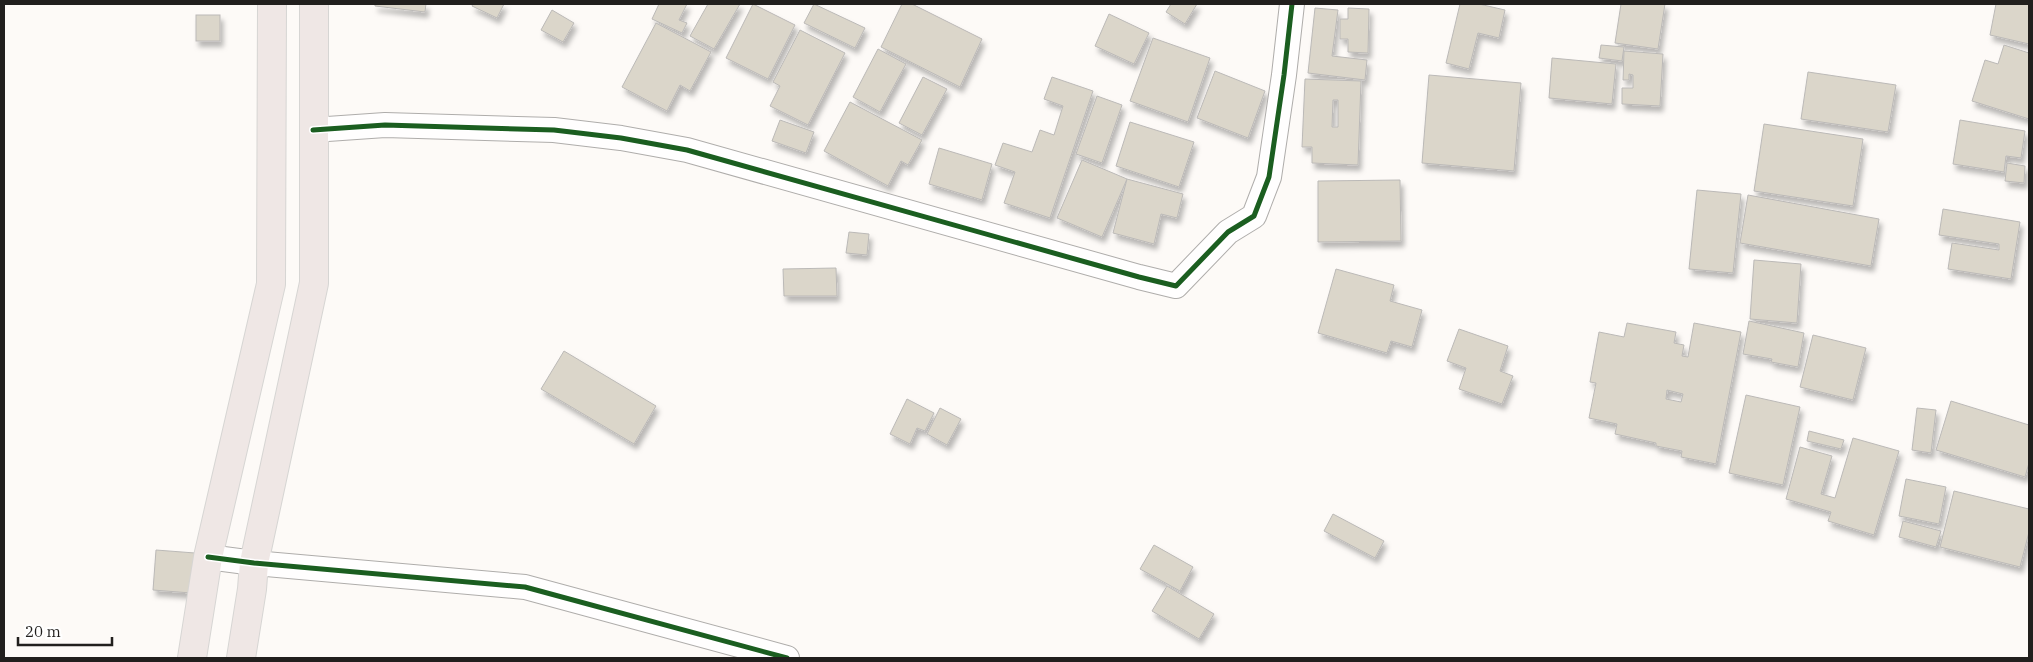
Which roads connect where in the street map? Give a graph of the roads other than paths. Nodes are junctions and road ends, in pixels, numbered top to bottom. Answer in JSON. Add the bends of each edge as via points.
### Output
{"nodes":[{"id":1,"x":272,"y":4,"type":"edge"},
{"id":2,"x":314,"y":4,"type":"edge"},
{"id":3,"x":1292,"y":4,"type":"edge"},
{"id":4,"x":313,"y":130,"type":"junction"},
{"id":5,"x":208,"y":557,"type":"junction"},
{"id":6,"x":254,"y":563,"type":"junction"},
{"id":7,"x":192,"y":658,"type":"edge"},
{"id":8,"x":241,"y":658,"type":"edge"},
{"id":9,"x":787,"y":658,"type":"edge"}],
"edges":[{"from":1,"to":5,"type":"main road","via":[[271,284]]},
{"from":2,"to":4,"type":"main road"},
{"from":3,"to":4,"type":"street","via":[[1269,177],[1254,216],[1228,232],[1176,286],[687,150],[621,138],[554,130],[385,125]]},
{"from":4,"to":6,"type":"main road","via":[[314,282]]},
{"from":5,"to":6,"type":"street"},
{"from":5,"to":7,"type":"main road"},
{"from":6,"to":8,"type":"main road"},
{"from":6,"to":9,"type":"street","via":[[525,587]]}]}
